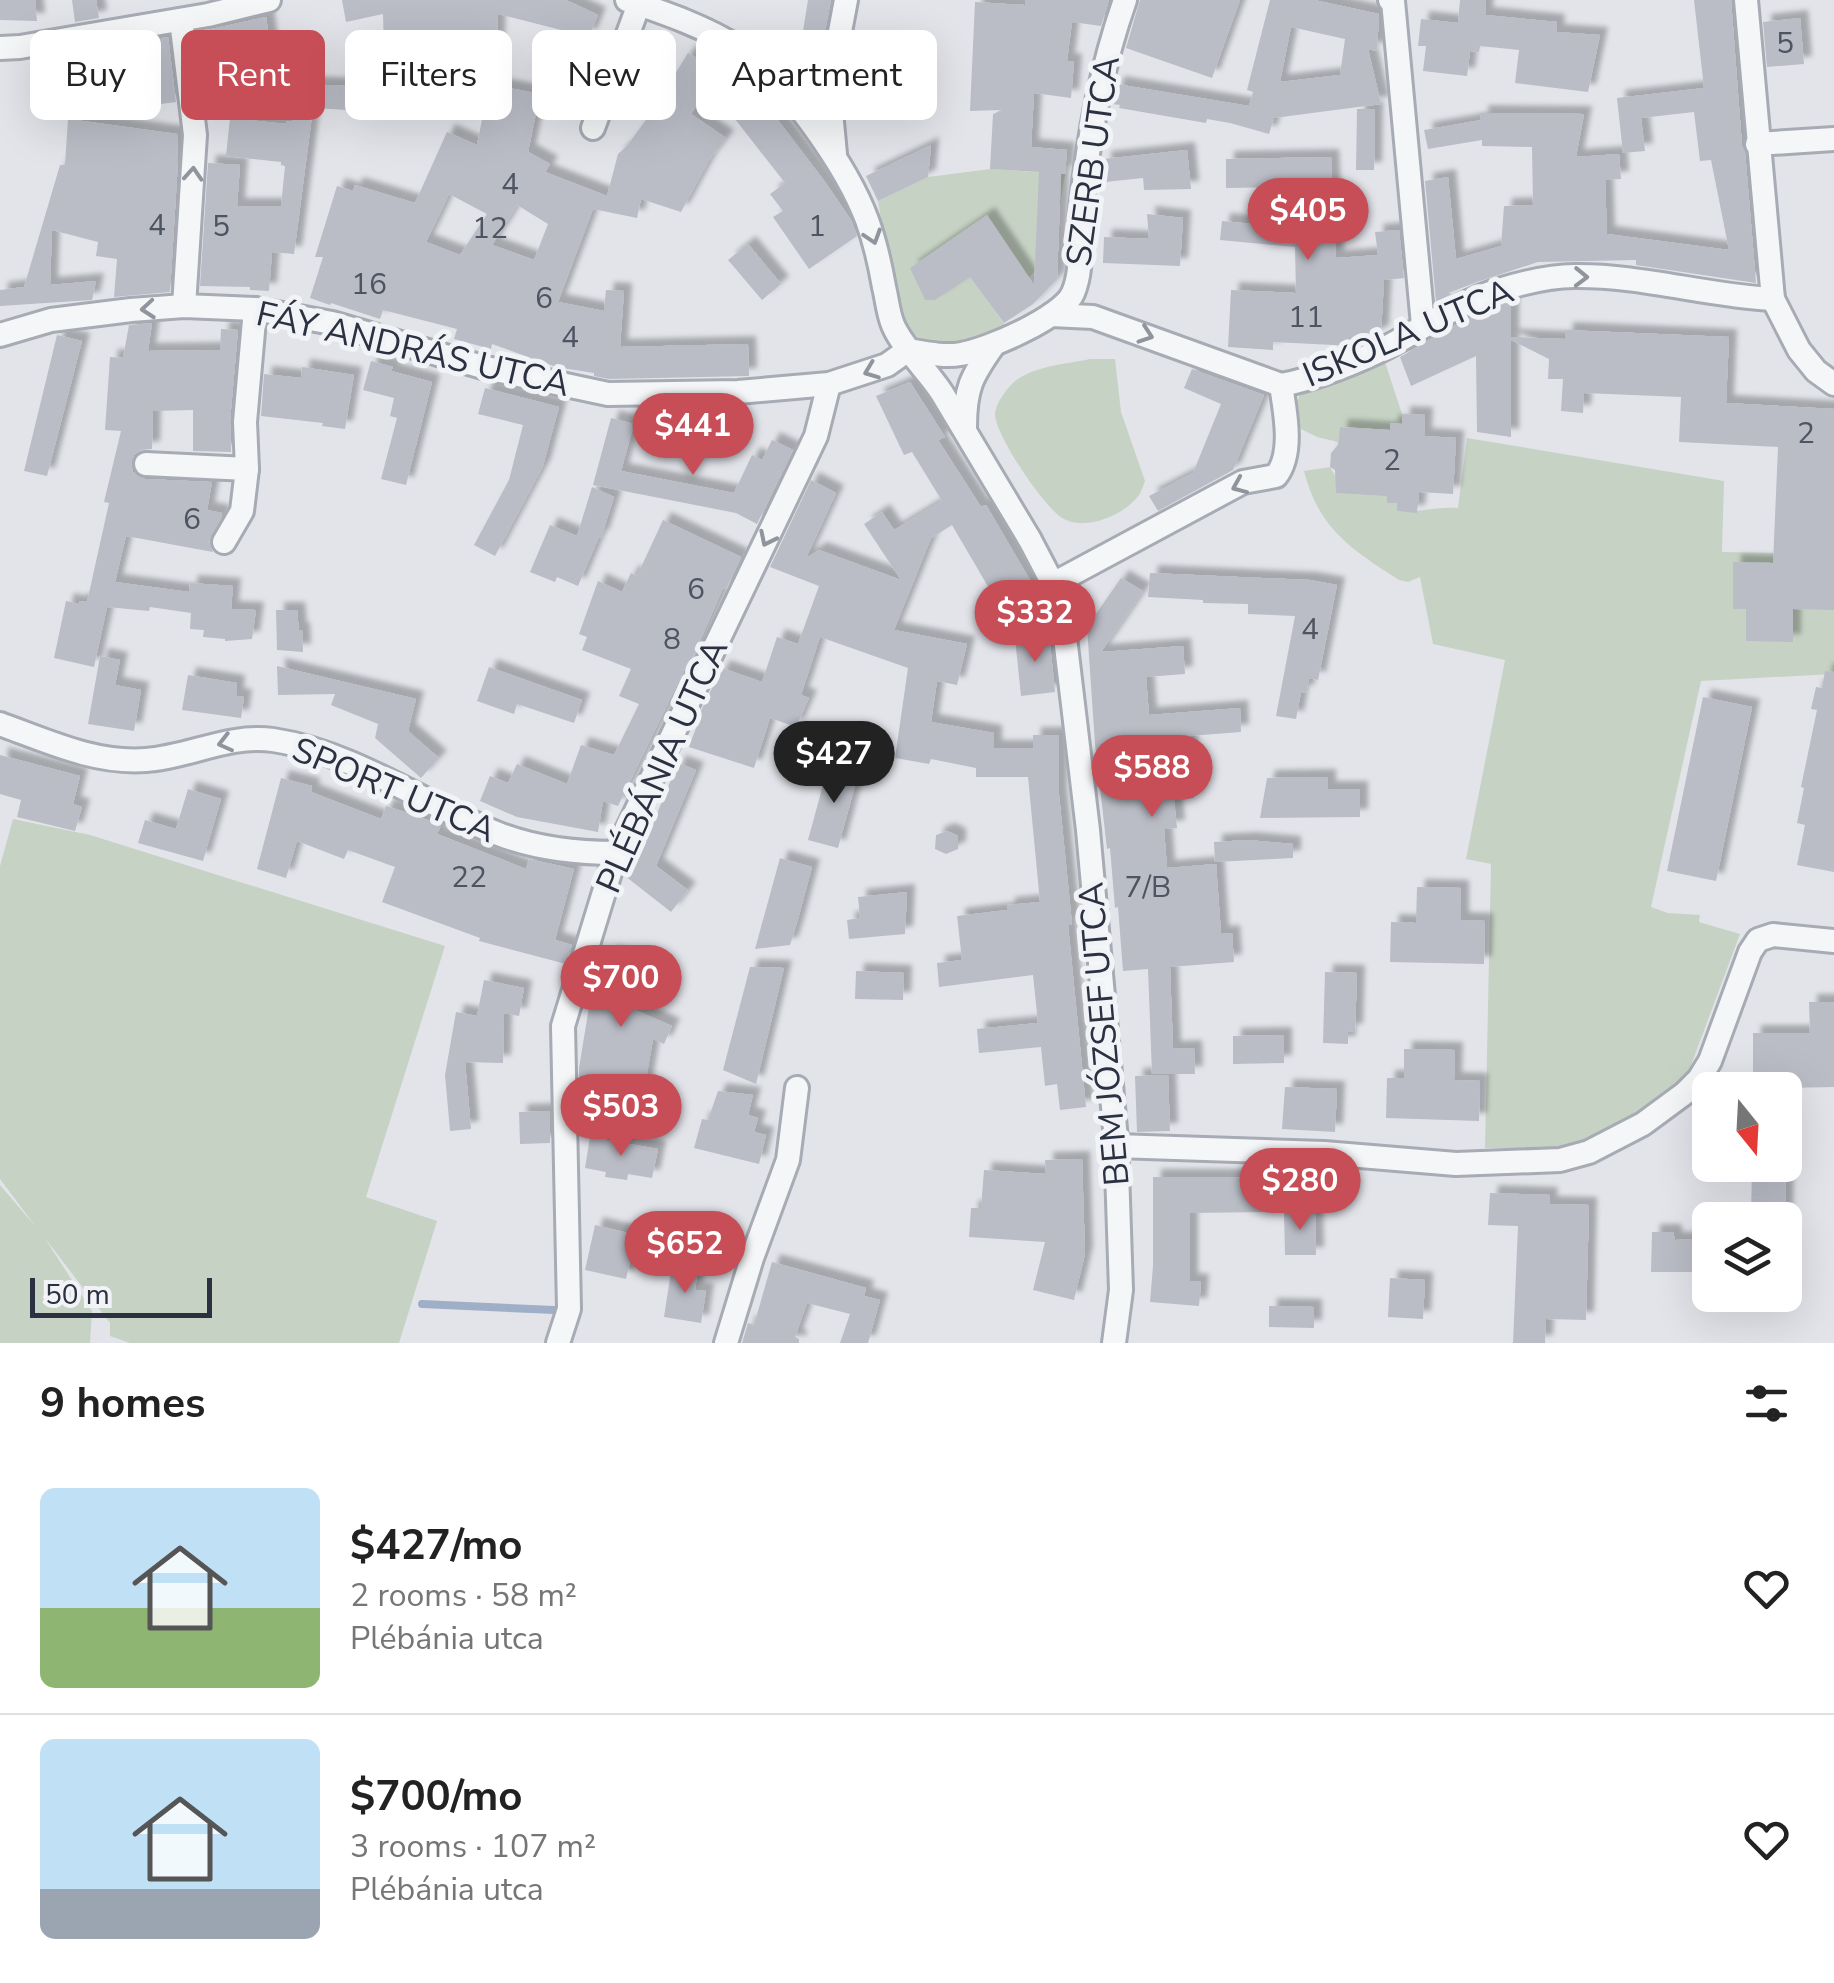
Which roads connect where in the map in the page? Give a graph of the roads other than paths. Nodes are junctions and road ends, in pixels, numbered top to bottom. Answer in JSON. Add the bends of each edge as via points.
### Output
{"nodes":[{"id":1,"x":269,"y":0,"type":"edge"},
{"id":2,"x":846,"y":0,"type":"edge"},
{"id":3,"x":1124,"y":0,"type":"edge"},
{"id":4,"x":1390,"y":0,"type":"edge"},
{"id":5,"x":1746,"y":0,"type":"edge"},
{"id":6,"x":633,"y":2,"type":"edge"},
{"id":7,"x":181,"y":20,"type":"junction"},
{"id":8,"x":0,"y":48,"type":"edge"},
{"id":9,"x":592,"y":128,"type":"dead end"},
{"id":10,"x":1834,"y":139,"type":"edge"},
{"id":11,"x":1758,"y":144,"type":"junction"},
{"id":12,"x":835,"y":158,"type":"junction"},
{"id":13,"x":1773,"y":298,"type":"junction"},
{"id":14,"x":184,"y":306,"type":"junction"},
{"id":15,"x":255,"y":308,"type":"junction"},
{"id":16,"x":1051,"y":315,"type":"junction"},
{"id":17,"x":1423,"y":325,"type":"junction"},
{"id":18,"x":0,"y":335,"type":"edge"},
{"id":19,"x":993,"y":346,"type":"junction"},
{"id":20,"x":908,"y":350,"type":"junction"},
{"id":21,"x":829,"y":384,"type":"junction"},
{"id":22,"x":1834,"y":384,"type":"edge"},
{"id":23,"x":1281,"y":385,"type":"junction"},
{"id":24,"x":965,"y":430,"type":"junction"},
{"id":25,"x":146,"y":464,"type":"dead end"},
{"id":26,"x":246,"y":469,"type":"junction"},
{"id":27,"x":224,"y":542,"type":"dead end"},
{"id":28,"x":1053,"y":584,"type":"junction"},
{"id":29,"x":0,"y":724,"type":"edge"},
{"id":30,"x":616,"y":853,"type":"junction"},
{"id":31,"x":1834,"y":941,"type":"edge"},
{"id":32,"x":797,"y":1088,"type":"dead end"},
{"id":33,"x":1116,"y":1146,"type":"junction"},
{"id":34,"x":558,"y":1343,"type":"edge"},
{"id":35,"x":726,"y":1343,"type":"edge"},
{"id":36,"x":1114,"y":1343,"type":"edge"}],
"edges":[{"from":1,"to":7,"type":"street"},
{"from":2,"to":12,"type":"street","via":[[829,90]]},
{"from":3,"to":16,"type":"street","name":"SZERB UTCA","via":[[1089,142],[1080,270],[1072,297]]},
{"from":4,"to":17,"type":"street"},
{"from":5,"to":11,"type":"street"},
{"from":6,"to":9,"type":"street"},
{"from":6,"to":12,"type":"street","name":"BEM JÓZSEF UTCA","via":[[742,50],[772,74]]},
{"from":7,"to":8,"type":"street"},
{"from":14,"to":7,"type":"street","one_way":true,"via":[[195,134]]},
{"from":10,"to":11,"type":"street"},
{"from":11,"to":13,"type":"street"},
{"from":12,"to":20,"type":"street","name":"BEM JÓZSEF UTCA","one_way":true,"via":[[868,222],[892,323]]},
{"from":17,"to":13,"type":"street","name":"ISKOLA UTCA","one_way":true,"via":[[1494,291],[1572,275]]},
{"from":13,"to":22,"type":"street","via":[[1799,350]]},
{"from":14,"to":15,"type":"street","name":"FÁY ANDRÁS UTCA"},
{"from":14,"to":18,"type":"street","name":"FÁY ANDRÁS UTCA","one_way":true,"via":[[52,320]]},
{"from":15,"to":21,"type":"street","name":"FÁY ANDRÁS UTCA","via":[[608,394]]},
{"from":15,"to":26,"type":"street"},
{"from":16,"to":19,"type":"street"},
{"from":16,"to":23,"type":"street","one_way":true,"via":[[1094,318]]},
{"from":17,"to":23,"type":"street","name":"ISKOLA UTCA","via":[[1372,353]]},
{"from":19,"to":20,"type":"street","via":[[959,355]]},
{"from":19,"to":24,"type":"street","via":[[965,398]]},
{"from":20,"to":21,"type":"street","name":"FÁY ANDRÁS UTCA","one_way":true},
{"from":20,"to":24,"type":"street","name":"BEM JÓZSEF UTCA"},
{"from":21,"to":30,"type":"street","name":"PLÉBÁNIA UTCA","one_way":true,"via":[[816,436]]},
{"from":23,"to":28,"type":"street","one_way":true,"via":[[1286,430],[1276,476],[1243,482]]},
{"from":24,"to":28,"type":"street","name":"BEM JÓZSEF UTCA"},
{"from":25,"to":26,"type":"street"},
{"from":26,"to":27,"type":"street","via":[[242,511]]},
{"from":28,"to":33,"type":"street","name":"BEM JÓZSEF UTCA","via":[[1084,792]]},
{"from":30,"to":29,"type":"street","name":"SPORT UTCA","one_way":true,"via":[[498,834],[349,763],[272,740],[240,738],[168,757],[119,761]]},
{"from":30,"to":34,"type":"street","name":"PLÉBÁNIA UTCA","via":[[563,1026],[569,1309]]},
{"from":31,"to":33,"type":"street","via":[[1785,935],[1758,940],[1699,1079],[1642,1124],[1589,1152],[1560,1160],[1456,1164]]},
{"from":32,"to":35,"type":"street","via":[[788,1160]]},
{"from":33,"to":36,"type":"street","name":"BEM JÓZSEF UTCA","via":[[1120,1290]]}]}
